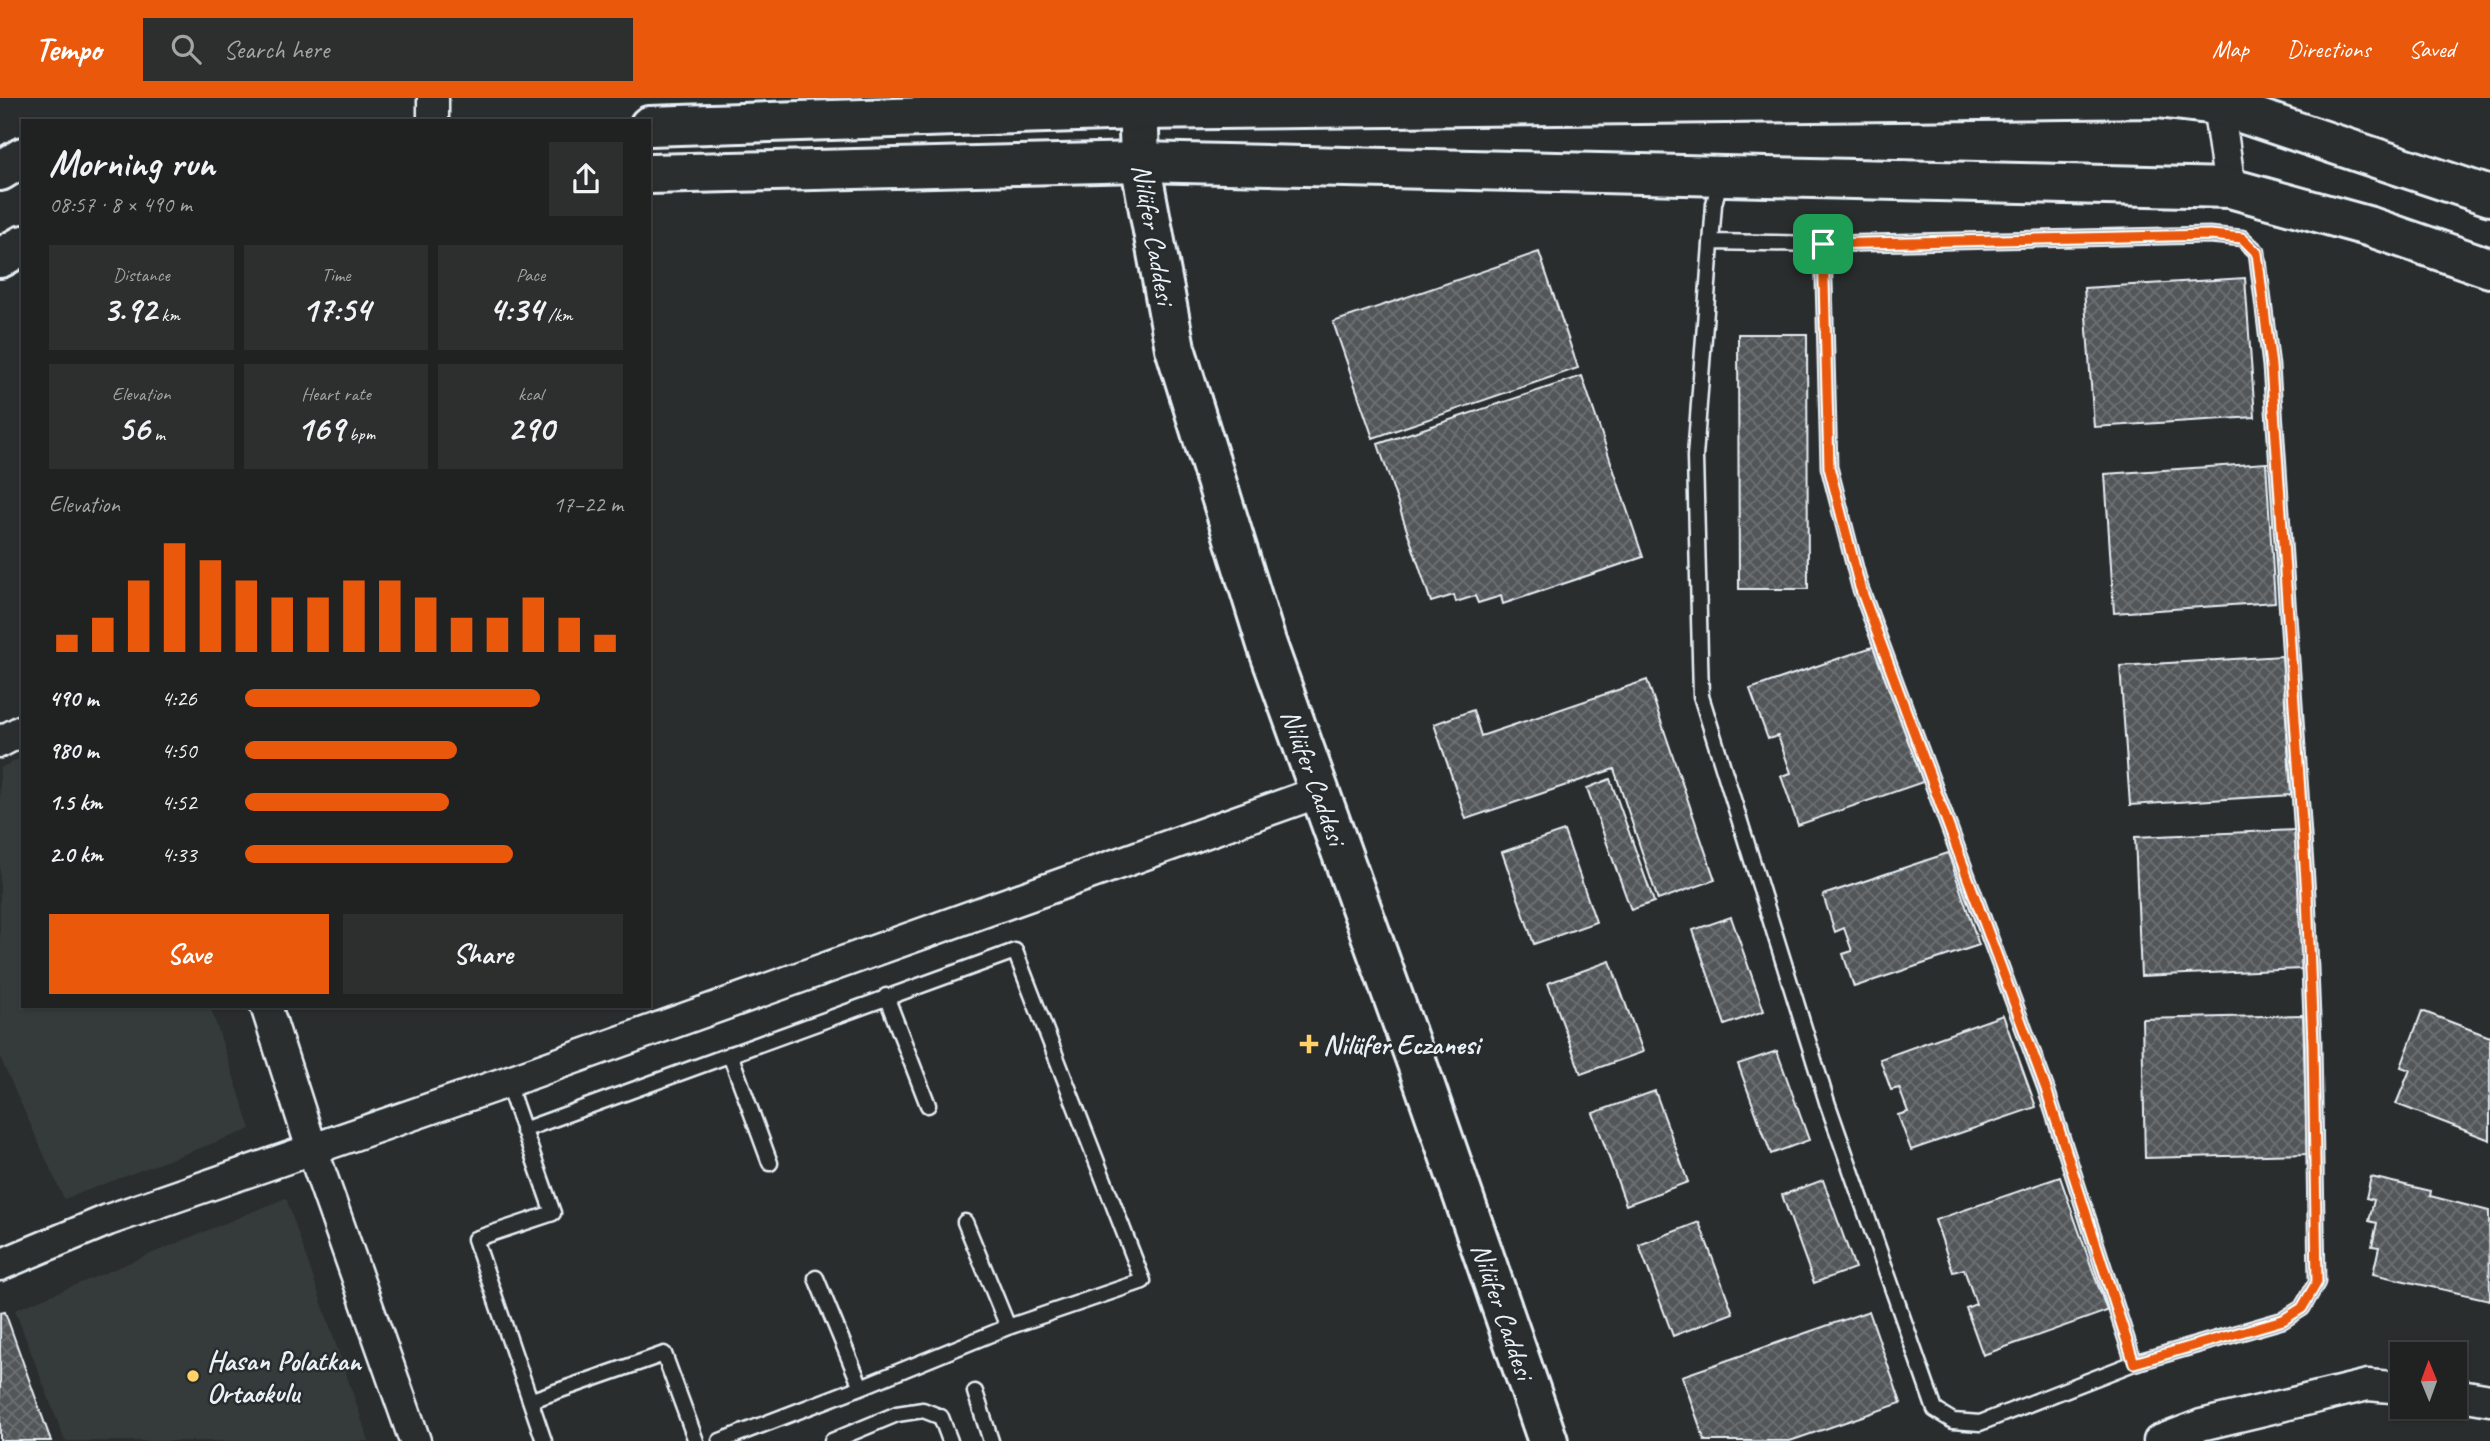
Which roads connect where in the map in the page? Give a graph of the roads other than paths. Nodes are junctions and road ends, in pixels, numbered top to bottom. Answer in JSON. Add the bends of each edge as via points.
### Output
{"nodes":[{"id":1,"x":433,"y":98,"type":"edge"},
{"id":2,"x":1887,"y":100,"type":"edge"},
{"id":3,"x":1526,"y":102,"type":"edge"},
{"id":4,"x":2217,"y":102,"type":"edge"},
{"id":5,"x":1139,"y":104,"type":"edge"},
{"id":6,"x":433,"y":119,"type":"edge"},
{"id":7,"x":651,"y":126,"type":"edge"},
{"id":8,"x":21,"y":158,"type":"edge"},
{"id":9,"x":1140,"y":162,"type":"junction"},
{"id":10,"x":0,"y":171,"type":"edge"},
{"id":11,"x":651,"y":173,"type":"edge"},
{"id":12,"x":1721,"y":175,"type":"junction"},
{"id":13,"x":2230,"y":188,"type":"junction"},
{"id":14,"x":2490,"y":195,"type":"edge"},
{"id":15,"x":1711,"y":242,"type":"junction"},
{"id":16,"x":1823,"y":244,"type":"junction"},
{"id":17,"x":21,"y":246,"type":"edge"},
{"id":18,"x":0,"y":258,"type":"edge"},
{"id":19,"x":2490,"y":268,"type":"edge"},
{"id":20,"x":21,"y":731,"type":"edge"},
{"id":21,"x":0,"y":742,"type":"edge"},
{"id":22,"x":1319,"y":792,"type":"junction"},
{"id":23,"x":886,"y":996,"type":"junction"},
{"id":24,"x":267,"y":1008,"type":"edge"},
{"id":25,"x":730,"y":1054,"type":"junction"},
{"id":26,"x":507,"y":1082,"type":"junction"},
{"id":27,"x":928,"y":1105,"type":"dead end"},
{"id":28,"x":523,"y":1130,"type":"junction"},
{"id":29,"x":312,"y":1149,"type":"junction"},
{"id":30,"x":770,"y":1163,"type":"dead end"},
{"id":31,"x":965,"y":1222,"type":"dead end"},
{"id":32,"x":0,"y":1265,"type":"edge"},
{"id":33,"x":816,"y":1279,"type":"dead end"},
{"id":34,"x":1009,"y":1327,"type":"junction"},
{"id":35,"x":2134,"y":1363,"type":"junction"},
{"id":36,"x":861,"y":1387,"type":"junction"},
{"id":37,"x":2390,"y":1387,"type":"edge"},
{"id":38,"x":975,"y":1392,"type":"dead end"},
{"id":39,"x":2468,"y":1396,"type":"edge"},
{"id":40,"x":532,"y":1400,"type":"junction"},
{"id":41,"x":2490,"y":1400,"type":"edge"},
{"id":42,"x":415,"y":1441,"type":"edge"},
{"id":43,"x":544,"y":1441,"type":"edge"},
{"id":44,"x":696,"y":1441,"type":"edge"},
{"id":45,"x":720,"y":1441,"type":"edge"},
{"id":46,"x":832,"y":1441,"type":"edge"},
{"id":47,"x":950,"y":1441,"type":"edge"},
{"id":48,"x":991,"y":1441,"type":"edge"},
{"id":49,"x":1548,"y":1441,"type":"edge"},
{"id":50,"x":2159,"y":1441,"type":"edge"}],
"edges":[{"from":1,"to":6,"type":"street"},
{"from":2,"to":3,"type":"main road"},
{"from":2,"to":4,"type":"main road","via":[[2157,98]]},
{"from":3,"to":5,"type":"main road"},
{"from":4,"to":13,"type":"street"},
{"from":4,"to":14,"type":"main road"},
{"from":5,"to":7,"type":"main road"},
{"from":5,"to":9,"type":"main road","name":"Nilüfer Caddesi"},
{"from":8,"to":10,"type":"main road"},
{"from":9,"to":11,"type":"main road"},
{"from":9,"to":12,"type":"main road"},
{"from":9,"to":22,"type":"main road","name":"Nilüfer Caddesi","via":[[1175,348],[1267,645]]},
{"from":12,"to":13,"type":"main road"},
{"from":12,"to":15,"type":"lane"},
{"from":13,"to":19,"type":"main road","via":[[2371,227]]},
{"from":15,"to":16,"type":"lane"},
{"from":15,"to":35,"type":"lane","via":[[1695,457],[1701,696],[1827,1102],[1936,1410],[1953,1422],[1980,1423]]},
{"from":16,"to":35,"type":"lane","via":[[1829,467],[1860,587],[2046,1089]]},
{"from":16,"to":35,"type":"lane","via":[[2210,235],[2242,238],[2257,253],[2271,366],[2307,895],[2317,1282],[2302,1308],[2283,1320]]},
{"from":17,"to":18,"type":"main road"},
{"from":20,"to":21,"type":"street"},
{"from":22,"to":26,"type":"street"},
{"from":22,"to":49,"type":"main road","name":"Nilüfer Caddesi"},
{"from":23,"to":25,"type":"lane"},
{"from":23,"to":27,"type":"lane"},
{"from":23,"to":34,"type":"lane","via":[[1015,951],[1143,1281]]},
{"from":24,"to":29,"type":"street"},
{"from":25,"to":28,"type":"lane"},
{"from":25,"to":30,"type":"lane"},
{"from":26,"to":28,"type":"lane"},
{"from":26,"to":29,"type":"street"},
{"from":28,"to":40,"type":"lane","via":[[553,1213],[475,1239]]},
{"from":29,"to":32,"type":"street","via":[[108,1220]]},
{"from":29,"to":42,"type":"street"},
{"from":31,"to":34,"type":"lane"},
{"from":33,"to":36,"type":"lane"},
{"from":34,"to":36,"type":"lane"},
{"from":36,"to":45,"type":"lane"},
{"from":37,"to":50,"type":"street","via":[[2368,1385],[2201,1426]]},
{"from":38,"to":48,"type":"lane"},
{"from":39,"to":41,"type":"street"},
{"from":40,"to":43,"type":"lane"},
{"from":40,"to":44,"type":"lane","via":[[664,1354]]},
{"from":46,"to":47,"type":"lane","via":[[897,1414],[923,1410],[941,1417]]}]}
